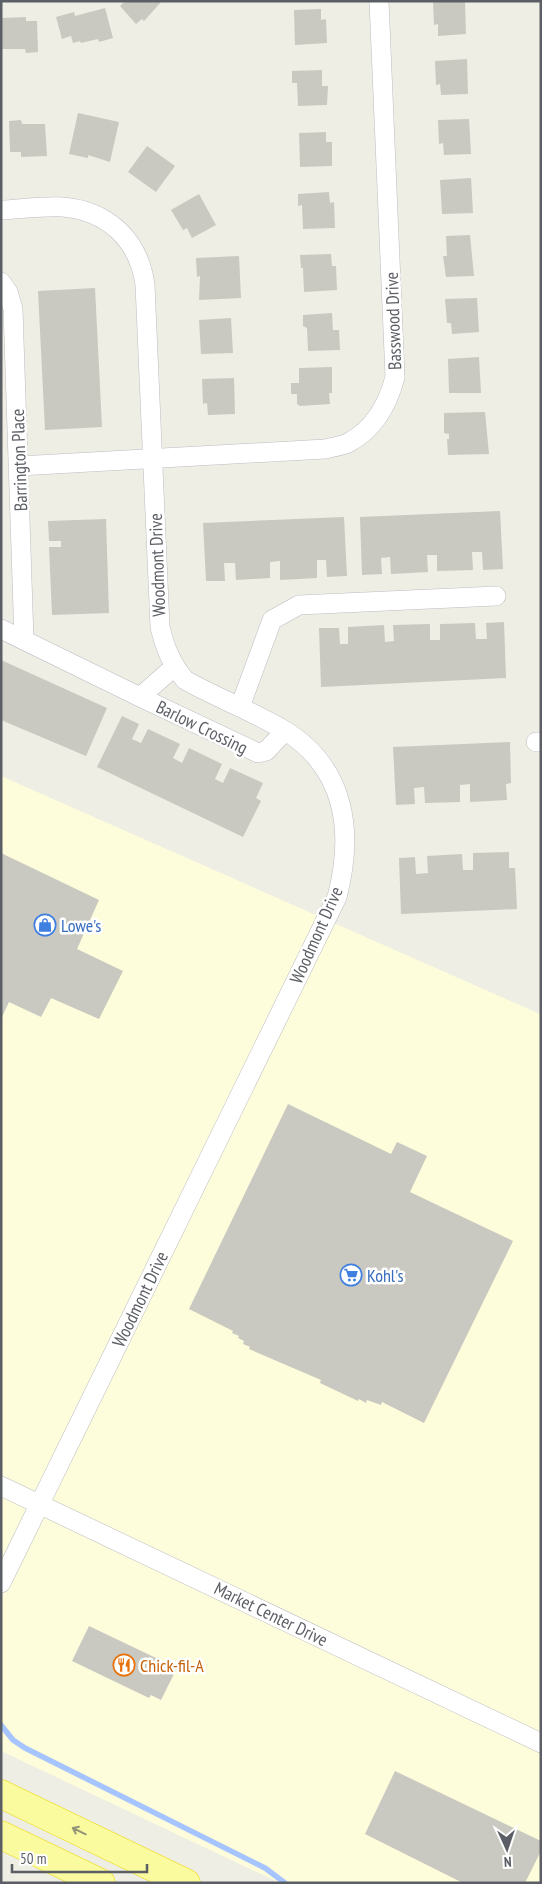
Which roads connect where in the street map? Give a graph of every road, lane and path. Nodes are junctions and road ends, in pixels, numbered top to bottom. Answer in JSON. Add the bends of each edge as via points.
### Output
{"nodes":[{"id":1,"x":379,"y":1,"type":"edge"},
{"id":2,"x":1,"y":210,"type":"edge"},
{"id":3,"x":1,"y":282,"type":"edge"},
{"id":4,"x":153,"y":459,"type":"junction"},
{"id":5,"x":19,"y":466,"type":"junction"},
{"id":6,"x":496,"y":596,"type":"dead end"},
{"id":7,"x":1,"y":629,"type":"edge"},
{"id":8,"x":24,"y":640,"type":"junction"},
{"id":9,"x":174,"y":667,"type":"junction"},
{"id":10,"x":140,"y":697,"type":"junction"},
{"id":11,"x":240,"y":707,"type":"junction"},
{"id":12,"x":285,"y":731,"type":"junction"},
{"id":13,"x":1,"y":1486,"type":"edge"},
{"id":14,"x":39,"y":1504,"type":"junction"},
{"id":15,"x":1,"y":1584,"type":"edge"},
{"id":16,"x":541,"y":1743,"type":"edge"},
{"id":17,"x":1,"y":1794,"type":"edge"},
{"id":18,"x":1,"y":1835,"type":"edge"},
{"id":19,"x":101,"y":1883,"type":"edge"},
{"id":20,"x":186,"y":1883,"type":"edge"}],
"edges":[{"from":1,"to":4,"type":"street","name":"Basswood Drive","via":[[395,376],[390,398],[368,429],[348,443],[325,449]]},
{"from":2,"to":4,"type":"street","name":"Woodmont Drive","via":[[62,207],[81,210],[98,215],[126,237],[143,270],[145,285]]},
{"from":3,"to":5,"type":"street","name":"Barrington Place","via":[[13,309]]},
{"from":4,"to":5,"type":"street","name":"Basswood Drive"},
{"from":4,"to":9,"type":"street","name":"Woodmont Drive","via":[[160,627],[165,650]]},
{"from":5,"to":8,"type":"street","name":"Barrington Place"},
{"from":6,"to":11,"type":"street","via":[[299,605],[272,620]]},
{"from":7,"to":8,"type":"street","name":"Barlow Crossing"},
{"from":8,"to":10,"type":"street","name":"Barlow Crossing"},
{"from":9,"to":10,"type":"street","name":"Barlow Crossing"},
{"from":9,"to":11,"type":"street","name":"Woodmont Drive","via":[[185,680]]},
{"from":10,"to":12,"type":"street","name":"Barlow Crossing","via":[[258,753],[266,751]]},
{"from":11,"to":12,"type":"street","name":"Woodmont Drive"},
{"from":12,"to":14,"type":"street","name":"Woodmont Drive","via":[[313,754],[334,784],[346,830],[343,874],[337,897]]},
{"from":13,"to":14,"type":"street","name":"Market Center Drive"},
{"from":14,"to":15,"type":"street","name":"Woodmont Drive"},
{"from":14,"to":16,"type":"street","name":"Market Center Drive"},
{"from":20,"to":17,"type":"highway","one_way":true},
{"from":18,"to":19,"type":"highway"}]}
